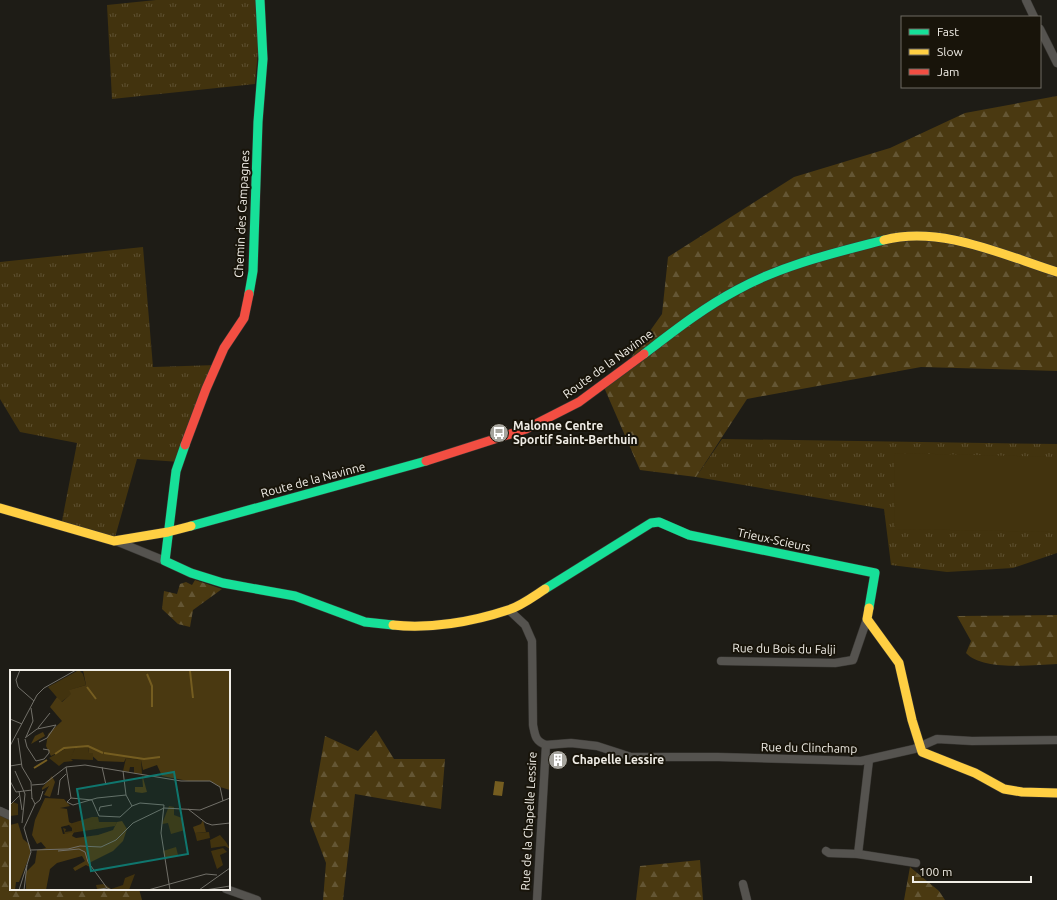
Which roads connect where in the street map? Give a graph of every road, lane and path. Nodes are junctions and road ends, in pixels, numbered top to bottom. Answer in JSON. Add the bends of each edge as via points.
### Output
{"nodes":[{"id":1,"x":260,"y":0,"type":"edge"},
{"id":2,"x":1026,"y":0,"type":"edge"},
{"id":3,"x":1034,"y":16,"type":"edge"},
{"id":4,"x":1041,"y":31,"type":"edge"},
{"id":5,"x":1057,"y":63,"type":"edge"},
{"id":6,"x":1057,"y":272,"type":"edge"},
{"id":7,"x":0,"y":508,"type":"edge"},
{"id":8,"x":168,"y":532,"type":"junction"},
{"id":9,"x":114,"y":541,"type":"junction"},
{"id":10,"x":165,"y":561,"type":"junction"},
{"id":11,"x":509,"y":610,"type":"junction"},
{"id":12,"x":867,"y":619,"type":"junction"},
{"id":13,"x":720,"y":661,"type":"dead end"},
{"id":14,"x":1057,"y":740,"type":"edge"},
{"id":15,"x":546,"y":744,"type":"junction"},
{"id":16,"x":920,"y":745,"type":"junction"},
{"id":17,"x":869,"y":760,"type":"junction"},
{"id":18,"x":1057,"y":793,"type":"edge"},
{"id":19,"x":0,"y":811,"type":"edge"},
{"id":20,"x":10,"y":816,"type":"edge"},
{"id":21,"x":826,"y":851,"type":"dead end"},
{"id":22,"x":858,"y":854,"type":"junction"},
{"id":23,"x":916,"y":863,"type":"dead end"},
{"id":24,"x":743,"y":884,"type":"dead end"},
{"id":25,"x":229,"y":890,"type":"edge"},
{"id":26,"x":257,"y":900,"type":"edge"},
{"id":27,"x":537,"y":900,"type":"edge"},
{"id":28,"x":747,"y":900,"type":"edge"}],
"edges":[{"from":1,"to":8,"type":"street","name":"Chemin des Campagnes","via":[[263,59],[258,122],[253,271],[244,318],[222,354],[206,389],[176,470]]},
{"from":2,"to":3,"type":"street"},
{"from":4,"to":5,"type":"street"},
{"from":6,"to":8,"type":"street","name":"Route de la Navinne","via":[[950,238],[930,235],[895,237],[805,262],[738,289],[708,306],[579,402],[526,429],[400,469]]},
{"from":7,"to":9,"type":"street","name":"Route de la Navinne"},
{"from":8,"to":9,"type":"street","name":"Route de la Navinne"},
{"from":8,"to":10,"type":"street"},
{"from":9,"to":10,"type":"street"},
{"from":10,"to":11,"type":"street","via":[[223,583],[295,596],[365,622],[384,625],[412,627],[448,624]]},
{"from":11,"to":12,"type":"street","name":"Trieux-Scieurs","via":[[562,580],[651,523],[659,522],[689,535],[875,573]]},
{"from":11,"to":15,"type":"street","name":"Rue de la Chapelle Lessire","via":[[525,626],[532,642],[533,725],[535,738],[539,743]]},
{"from":12,"to":13,"type":"street","name":"Rue du Bois du Falji","via":[[853,660],[835,663]]},
{"from":12,"to":16,"type":"street","via":[[899,663]]},
{"from":14,"to":16,"type":"street","name":"Rue du Clinchamp","via":[[937,739]]},
{"from":15,"to":17,"type":"street","name":"Rue du Clinchamp","via":[[597,746],[631,757]]},
{"from":15,"to":27,"type":"street","name":"Rue de la Chapelle Lessire"},
{"from":16,"to":17,"type":"street","name":"Rue du Clinchamp","via":[[914,749]]},
{"from":16,"to":18,"type":"street","via":[[922,752],[975,773],[1004,789]]},
{"from":17,"to":22,"type":"street"},
{"from":19,"to":20,"type":"street"},
{"from":21,"to":22,"type":"street"},
{"from":22,"to":23,"type":"street"},
{"from":24,"to":28,"type":"street"},
{"from":25,"to":26,"type":"street"}]}
